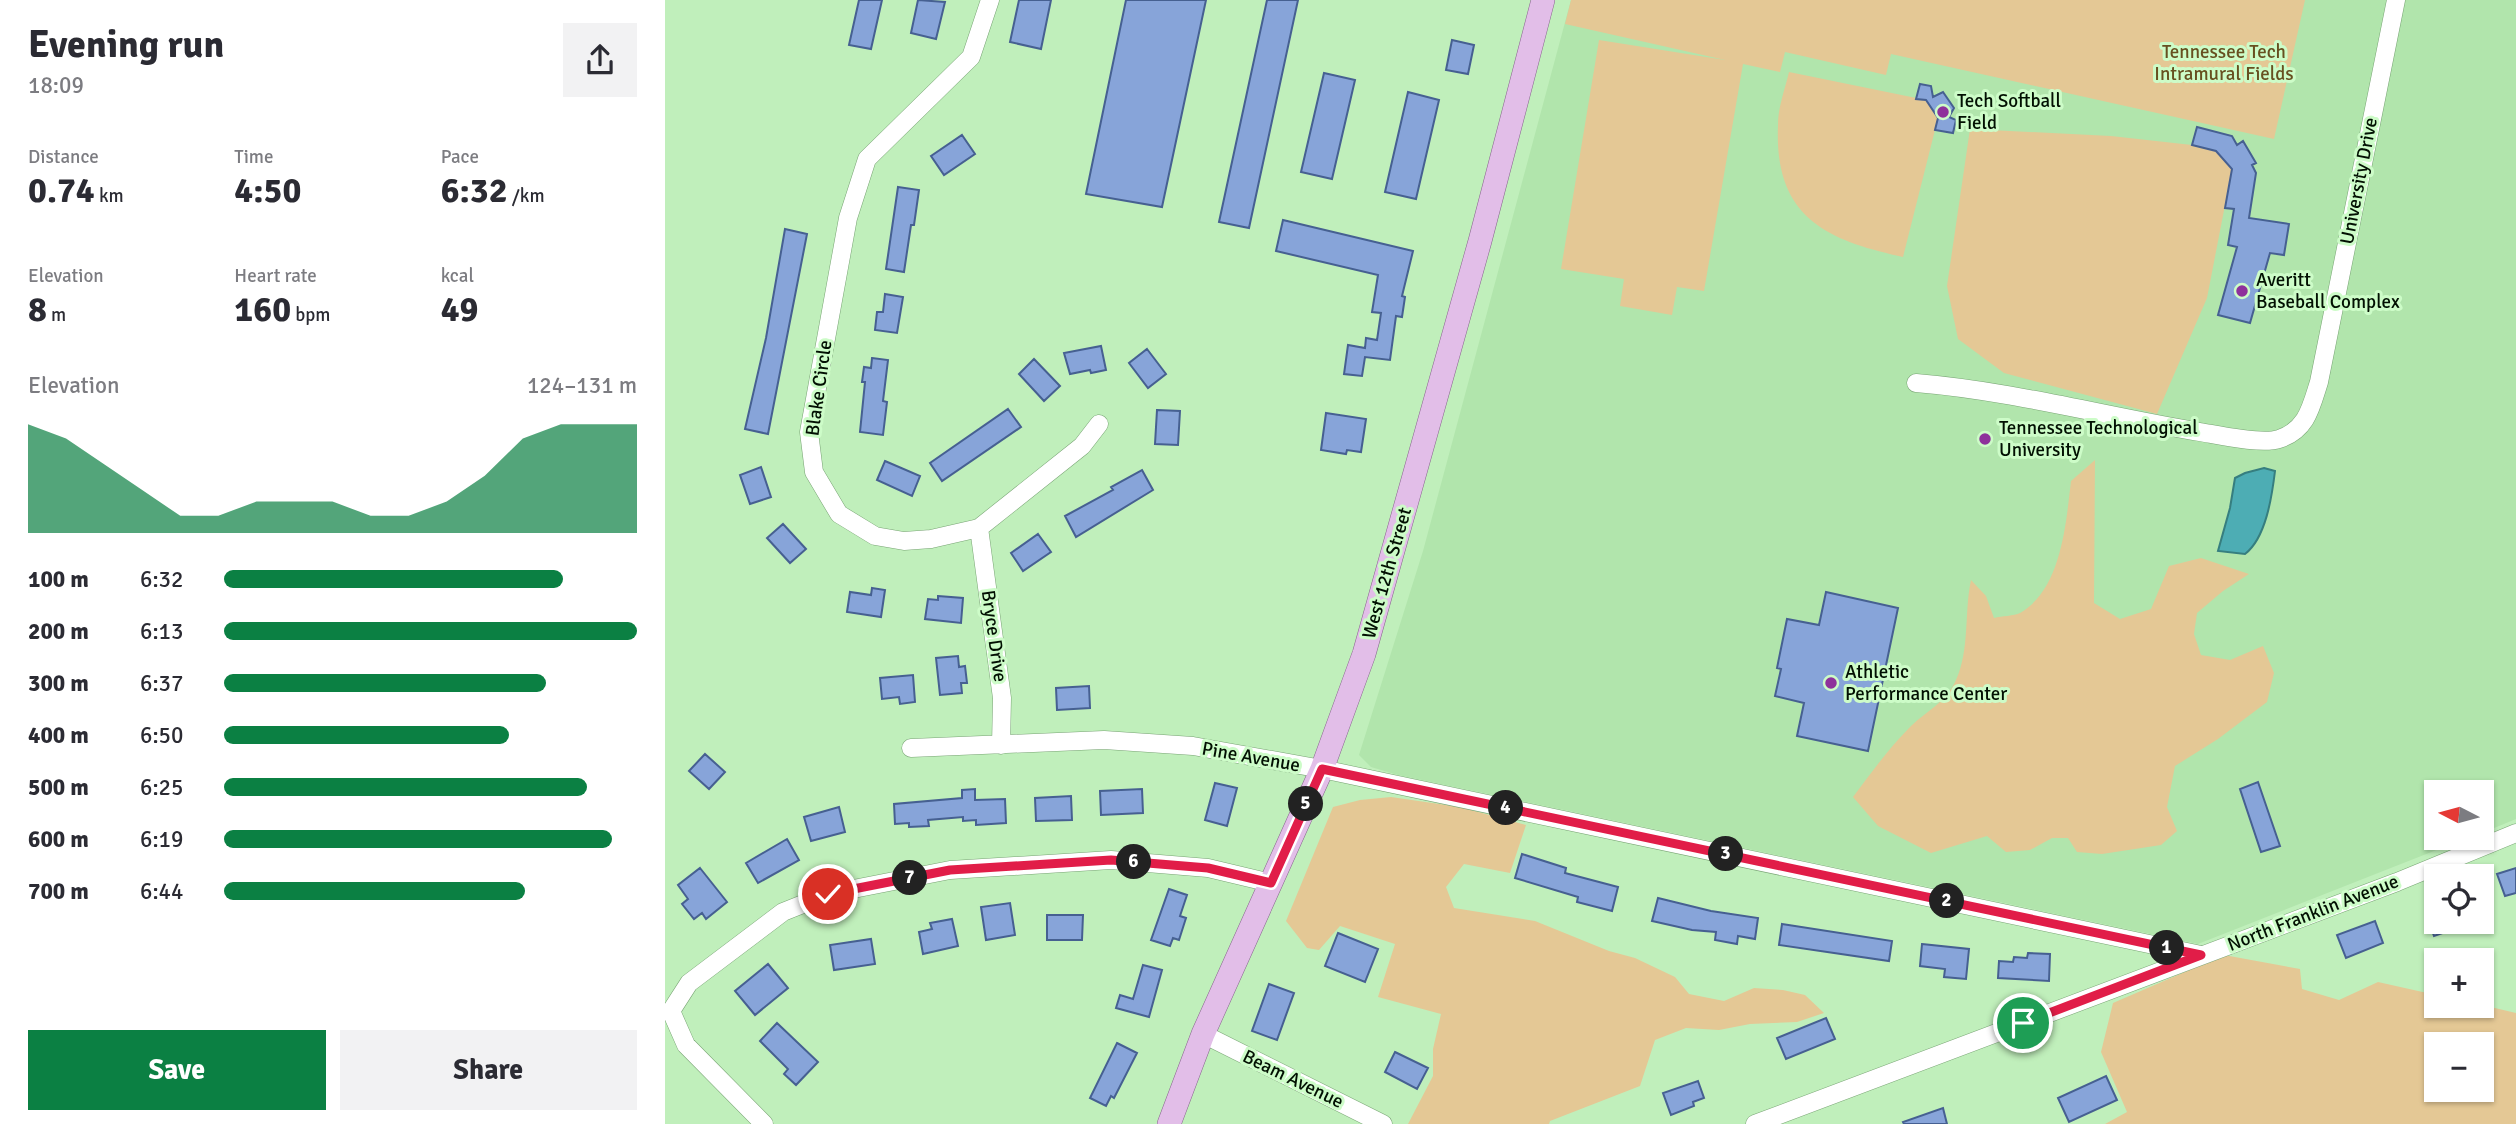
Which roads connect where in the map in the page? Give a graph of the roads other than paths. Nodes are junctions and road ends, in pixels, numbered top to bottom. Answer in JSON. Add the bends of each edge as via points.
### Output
{"nodes":[{"id":1,"x":990,"y":0,"type":"edge"},
{"id":2,"x":1543,"y":0,"type":"edge"},
{"id":3,"x":2396,"y":0,"type":"edge"},
{"id":4,"x":1916,"y":383,"type":"dead end"},
{"id":5,"x":1099,"y":424,"type":"dead end"},
{"id":6,"x":979,"y":528,"type":"junction"},
{"id":7,"x":1001,"y":745,"type":"junction"},
{"id":8,"x":911,"y":748,"type":"dead end"},
{"id":9,"x":1322,"y":769,"type":"junction"},
{"id":10,"x":2516,"y":833,"type":"edge"},
{"id":11,"x":1271,"y":883,"type":"junction"},
{"id":12,"x":2201,"y":955,"type":"junction"},
{"id":13,"x":1203,"y":1034,"type":"junction"},
{"id":14,"x":764,"y":1124,"type":"edge"},
{"id":15,"x":1168,"y":1124,"type":"edge"},
{"id":16,"x":1383,"y":1124,"type":"edge"},
{"id":17,"x":1755,"y":1124,"type":"edge"}],
"edges":[{"from":1,"to":6,"type":"street","name":"Blake Circle","via":[[971,57],[867,159],[848,218],[809,432],[814,472],[839,514],[875,536],[931,539]]},
{"from":2,"to":9,"type":"main road","name":"West 12th Street","via":[[1364,654]]},
{"from":3,"to":4,"type":"street","name":"University Drive","via":[[2319,382],[2309,415],[2296,432],[2276,440],[2240,438],[1969,387]]},
{"from":5,"to":6,"type":"street","name":"Blake Circle","via":[[1082,446]]},
{"from":6,"to":7,"type":"street","name":"Bryce Drive","via":[[1002,698]]},
{"from":7,"to":8,"type":"street","name":"Pine Avenue"},
{"from":7,"to":9,"type":"street","name":"Pine Avenue","via":[[1104,740],[1180,745]]},
{"from":9,"to":11,"type":"main road","name":"West 12th Street"},
{"from":9,"to":12,"type":"street","name":"Pine Avenue"},
{"from":10,"to":12,"type":"street","name":"North Franklin Avenue"},
{"from":11,"to":13,"type":"main road","name":"West 12th Street"},
{"from":11,"to":14,"type":"street","via":[[1208,868],[1111,860],[950,870],[828,894],[783,912],[689,983],[671,1011],[686,1045]]},
{"from":12,"to":17,"type":"street","name":"North Franklin Avenue"},
{"from":13,"to":15,"type":"main road","name":"West 12th Street"},
{"from":13,"to":16,"type":"street","name":"Beam Avenue"}]}
